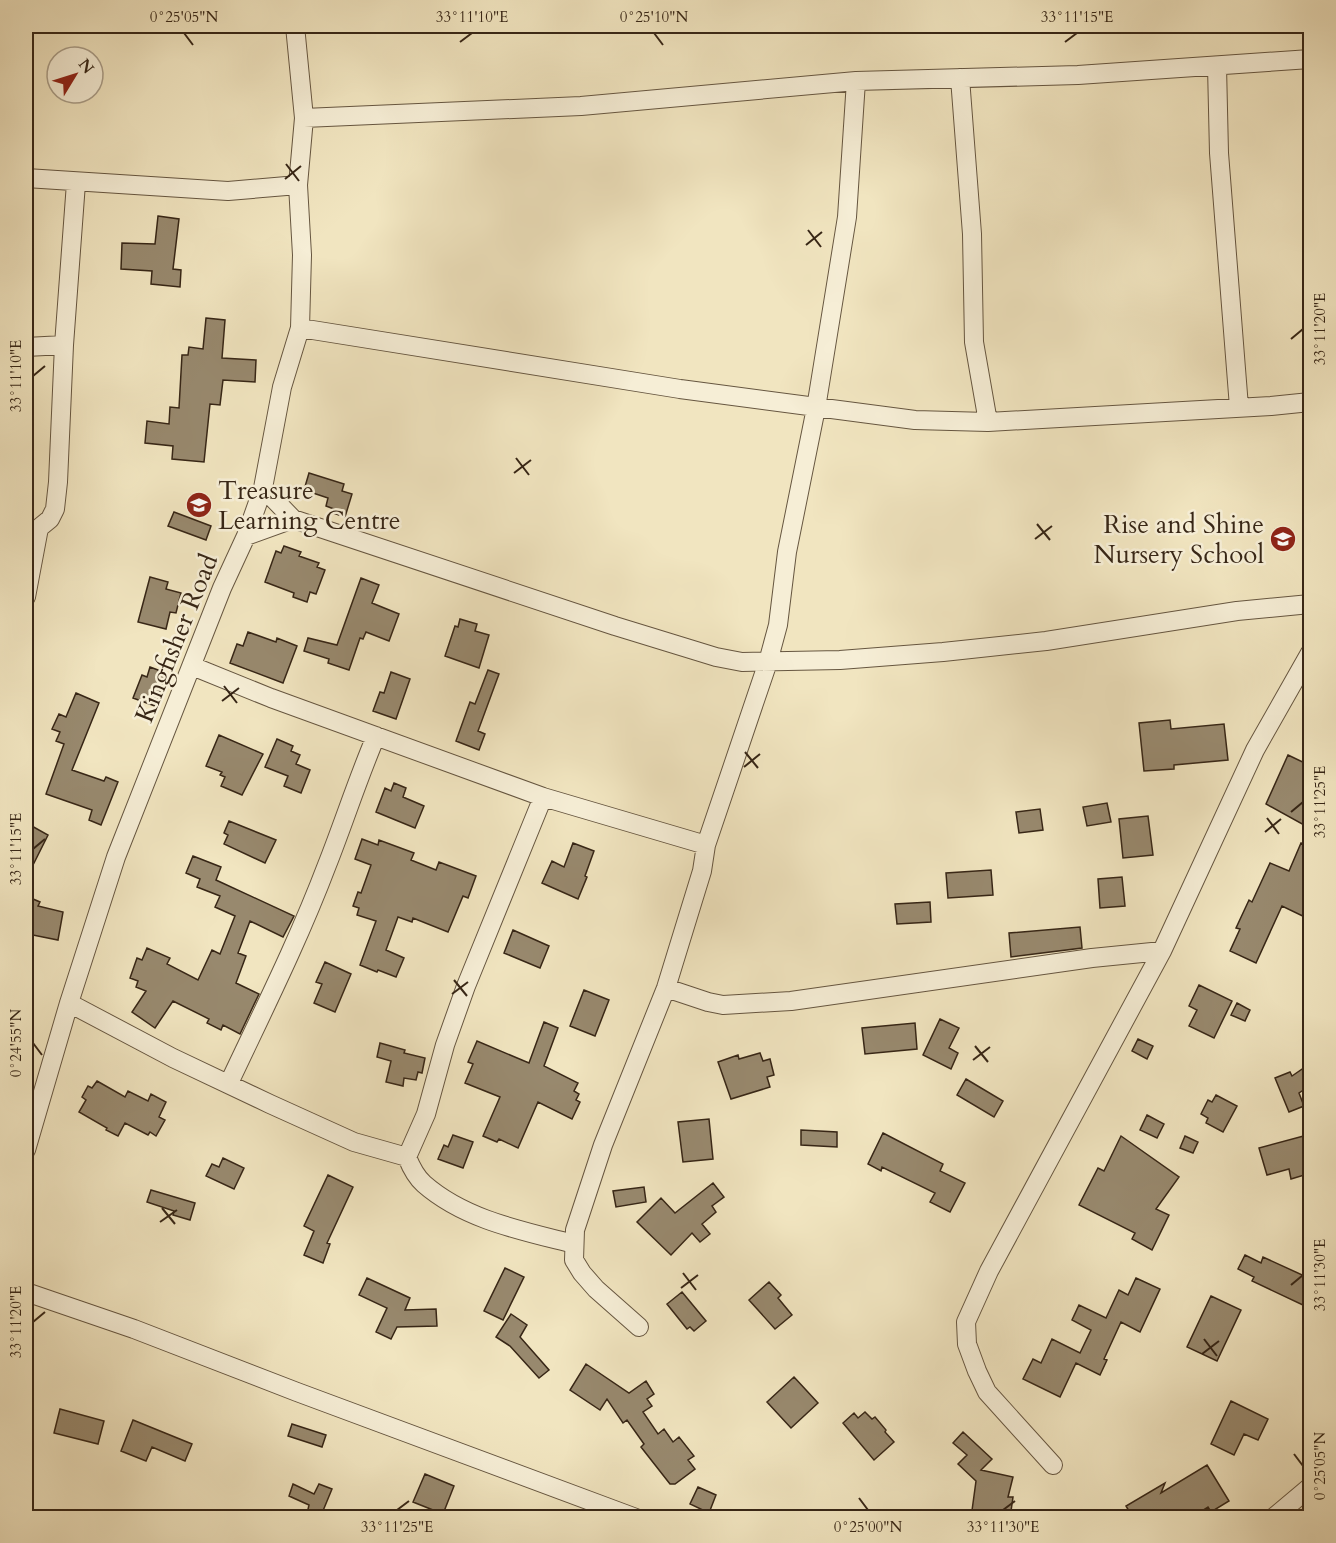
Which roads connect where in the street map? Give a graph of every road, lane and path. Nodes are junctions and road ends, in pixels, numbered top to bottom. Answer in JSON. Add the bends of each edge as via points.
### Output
{"nodes":[{"id":1,"x":295,"y":26,"type":"edge"},
{"id":2,"x":1311,"y":59,"type":"edge"},
{"id":3,"x":1216,"y":66,"type":"junction"},
{"id":4,"x":960,"y":78,"type":"junction"},
{"id":5,"x":856,"y":81,"type":"junction"},
{"id":6,"x":303,"y":118,"type":"junction"},
{"id":7,"x":26,"y":178,"type":"edge"},
{"id":8,"x":76,"y":183,"type":"junction"},
{"id":9,"x":298,"y":185,"type":"junction"},
{"id":10,"x":300,"y":328,"type":"junction"},
{"id":11,"x":64,"y":345,"type":"junction"},
{"id":12,"x":26,"y":347,"type":"edge"},
{"id":13,"x":1311,"y":402,"type":"edge"},
{"id":14,"x":1239,"y":407,"type":"junction"},
{"id":15,"x":816,"y":408,"type":"junction"},
{"id":16,"x":988,"y":422,"type":"junction"},
{"id":17,"x":263,"y":488,"type":"junction"},
{"id":18,"x":293,"y":519,"type":"junction"},
{"id":19,"x":32,"y":531,"type":"edge"},
{"id":20,"x":246,"y":536,"type":"junction"},
{"id":21,"x":26,"y":597,"type":"edge"},
{"id":22,"x":1311,"y":604,"type":"edge"},
{"id":23,"x":1311,"y":652,"type":"edge"},
{"id":24,"x":768,"y":662,"type":"junction"},
{"id":25,"x":192,"y":666,"type":"junction"},
{"id":26,"x":376,"y":736,"type":"junction"},
{"id":27,"x":543,"y":797,"type":"junction"},
{"id":28,"x":706,"y":845,"type":"junction"},
{"id":29,"x":1162,"y":951,"type":"junction"},
{"id":30,"x":666,"y":988,"type":"junction"},
{"id":31,"x":69,"y":1003,"type":"junction"},
{"id":32,"x":229,"y":1083,"type":"junction"},
{"id":33,"x":26,"y":1150,"type":"edge"},
{"id":34,"x":407,"y":1157,"type":"junction"},
{"id":35,"x":574,"y":1244,"type":"junction"},
{"id":36,"x":26,"y":1292,"type":"edge"},
{"id":37,"x":639,"y":1327,"type":"dead end"},
{"id":38,"x":1053,"y":1465,"type":"dead end"},
{"id":39,"x":1311,"y":1487,"type":"edge"},
{"id":40,"x":636,"y":1518,"type":"edge"},
{"id":41,"x":1273,"y":1518,"type":"edge"}],
"edges":[{"from":1,"to":6,"type":"street","name":"Kingfisher Road"},
{"from":2,"to":3,"type":"street"},
{"from":3,"to":4,"type":"street"},
{"from":3,"to":14,"type":"street","via":[[1220,174]]},
{"from":4,"to":5,"type":"street"},
{"from":4,"to":16,"type":"street","via":[[972,234],[974,342]]},
{"from":5,"to":6,"type":"street","via":[[581,106]]},
{"from":5,"to":15,"type":"street","via":[[847,217]]},
{"from":6,"to":9,"type":"street","name":"Kingfisher Road"},
{"from":7,"to":8,"type":"street"},
{"from":8,"to":9,"type":"street","via":[[228,190]]},
{"from":8,"to":11,"type":"street"},
{"from":9,"to":10,"type":"street","name":"Kingfisher Road","via":[[302,255]]},
{"from":10,"to":15,"type":"street"},
{"from":10,"to":17,"type":"street","name":"Kingfisher Road","via":[[282,387]]},
{"from":11,"to":12,"type":"street"},
{"from":11,"to":19,"type":"street","via":[[55,509],[50,519]]},
{"from":13,"to":14,"type":"street"},
{"from":14,"to":16,"type":"street"},
{"from":15,"to":16,"type":"street","via":[[915,420]]},
{"from":15,"to":24,"type":"street"},
{"from":17,"to":18,"type":"street"},
{"from":17,"to":20,"type":"street","name":"Kingfisher Road"},
{"from":18,"to":20,"type":"street"},
{"from":18,"to":24,"type":"street","via":[[716,657],[742,663]]},
{"from":19,"to":21,"type":"street"},
{"from":20,"to":25,"type":"street","name":"Kingfisher Road"},
{"from":22,"to":24,"type":"street","via":[[1237,611],[1035,642],[920,654]]},
{"from":23,"to":29,"type":"street","via":[[1255,750]]},
{"from":24,"to":28,"type":"street"},
{"from":25,"to":26,"type":"street"},
{"from":25,"to":31,"type":"street","name":"Kingfisher Road","via":[[116,857]]},
{"from":26,"to":27,"type":"street"},
{"from":26,"to":32,"type":"street","via":[[291,951]]},
{"from":27,"to":28,"type":"street"},
{"from":27,"to":34,"type":"street","via":[[466,986],[426,1114]]},
{"from":28,"to":30,"type":"street","via":[[702,871]]},
{"from":29,"to":30,"type":"street","via":[[791,1001],[723,1005]]},
{"from":29,"to":38,"type":"street","via":[[989,1271],[966,1322],[967,1344],[987,1392]]},
{"from":30,"to":35,"type":"street","via":[[603,1145]]},
{"from":31,"to":32,"type":"street"},
{"from":31,"to":33,"type":"street","name":"Kingfisher Road"},
{"from":32,"to":34,"type":"street","via":[[354,1142]]},
{"from":34,"to":35,"type":"street","via":[[423,1184],[462,1209],[503,1226]]},
{"from":35,"to":37,"type":"street","via":[[574,1260],[582,1273]]},
{"from":36,"to":40,"type":"street"},
{"from":39,"to":41,"type":"street"}]}
